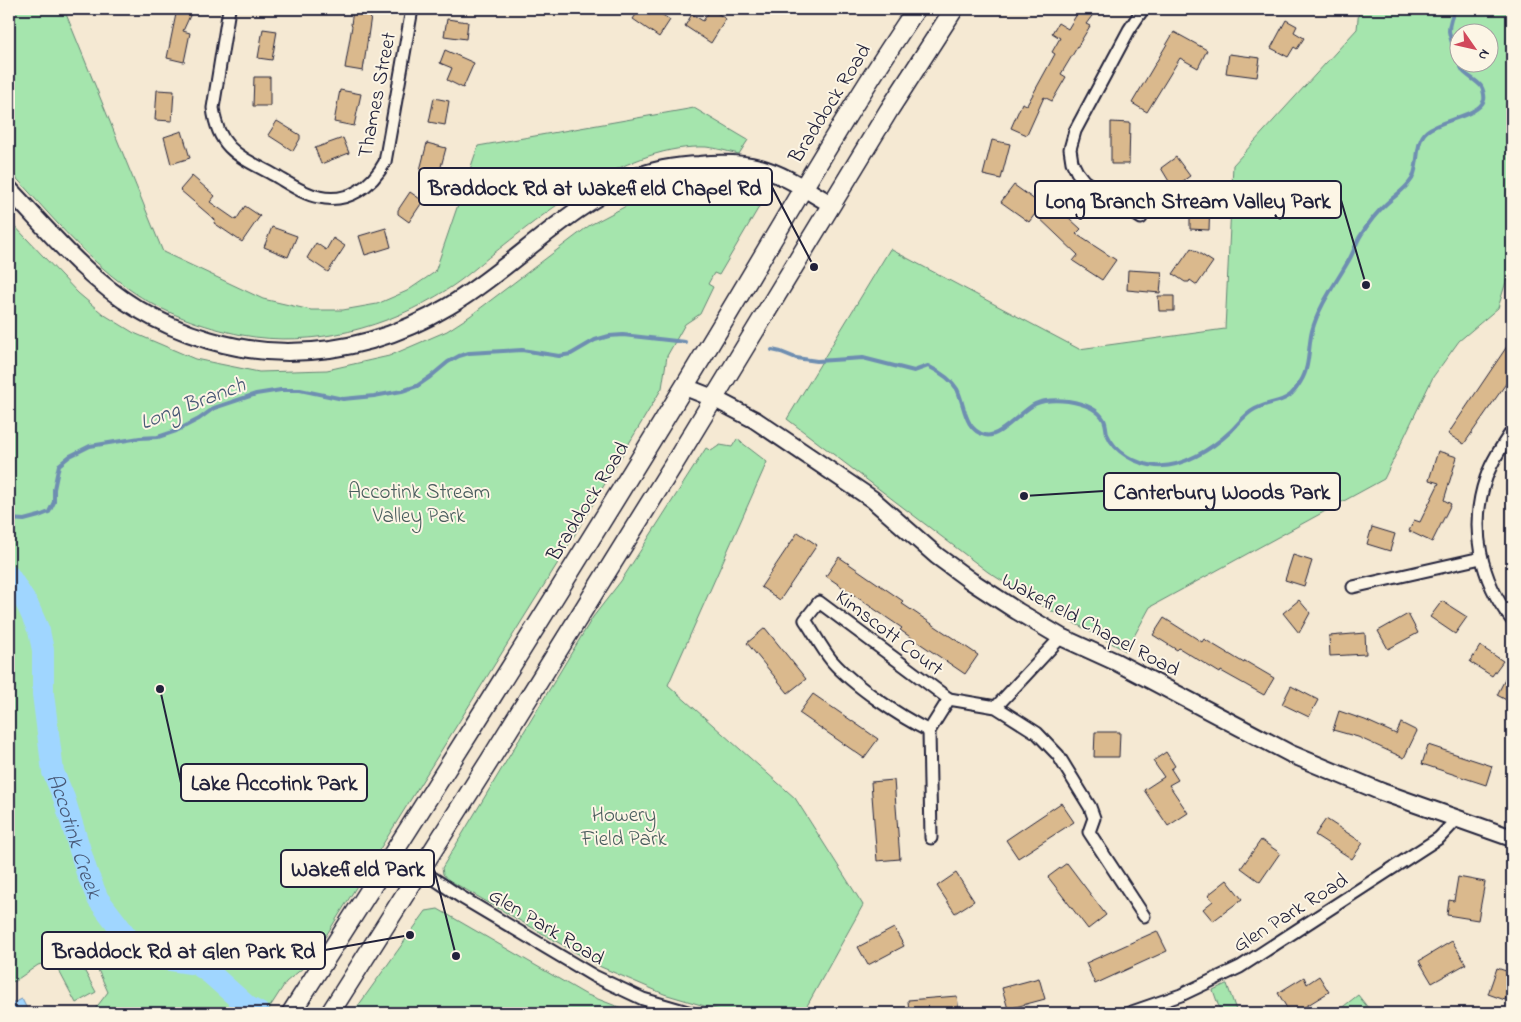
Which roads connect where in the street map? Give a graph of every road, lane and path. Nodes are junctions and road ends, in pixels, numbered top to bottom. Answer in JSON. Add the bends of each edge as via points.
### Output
{"nodes":[{"id":1,"x":229,"y":9,"type":"edge"},
{"id":2,"x":412,"y":9,"type":"edge"},
{"id":3,"x":916,"y":9,"type":"edge"},
{"id":4,"x":954,"y":9,"type":"edge"},
{"id":5,"x":1143,"y":9,"type":"edge"},
{"id":6,"x":803,"y":188,"type":"junction"},
{"id":7,"x":9,"y":189,"type":"edge"},
{"id":8,"x":831,"y":204,"type":"junction"},
{"id":9,"x":1140,"y":218,"type":"dead end"},
{"id":10,"x":685,"y":386,"type":"junction"},
{"id":11,"x":713,"y":398,"type":"junction"},
{"id":12,"x":1512,"y":431,"type":"edge"},
{"id":13,"x":1481,"y":558,"type":"junction"},
{"id":14,"x":1353,"y":587,"type":"dead end"},
{"id":15,"x":1512,"y":620,"type":"edge"},
{"id":16,"x":1061,"y":637,"type":"junction"},
{"id":17,"x":949,"y":699,"type":"junction"},
{"id":18,"x":996,"y":707,"type":"junction"},
{"id":19,"x":928,"y":731,"type":"junction"},
{"id":20,"x":1457,"y":819,"type":"junction"},
{"id":21,"x":931,"y":838,"type":"dead end"},
{"id":22,"x":1512,"y":838,"type":"edge"},
{"id":23,"x":394,"y":852,"type":"junction"},
{"id":24,"x":421,"y":871,"type":"junction"},
{"id":25,"x":1144,"y":916,"type":"dead end"},
{"id":26,"x":291,"y":1013,"type":"edge"},
{"id":27,"x":330,"y":1013,"type":"edge"},
{"id":28,"x":690,"y":1013,"type":"edge"},
{"id":29,"x":1129,"y":1013,"type":"edge"}],
"edges":[{"from":1,"to":2,"type":"street","name":"Thames Street","via":[[213,108],[219,134],[238,156],[307,193],[333,199],[360,191],[375,179],[385,162]]},
{"from":3,"to":6,"type":"main road","name":"Braddock Road"},
{"from":4,"to":8,"type":"main road"},
{"from":5,"to":9,"type":"street","via":[[1074,131],[1070,150],[1076,172],[1084,181]]},
{"from":6,"to":7,"type":"main road","via":[[779,175],[739,164],[680,166],[643,175],[612,188],[585,205],[476,288],[424,320],[363,344],[304,352],[256,350],[218,343],[162,322],[110,290]]},
{"from":6,"to":8,"type":"main road"},
{"from":6,"to":10,"type":"main road","name":"Braddock Road"},
{"from":8,"to":11,"type":"main road"},
{"from":10,"to":11,"type":"main road","name":"Wakefield Chapel Road"},
{"from":10,"to":23,"type":"main road","name":"Braddock Road"},
{"from":11,"to":16,"type":"main road","name":"Wakefield Chapel Road","via":[[755,420],[872,499],[971,581]]},
{"from":11,"to":24,"type":"main road"},
{"from":12,"to":13,"type":"street","via":[[1495,458],[1481,496],[1478,539]]},
{"from":13,"to":14,"type":"street"},
{"from":13,"to":15,"type":"street","via":[[1493,591]]},
{"from":16,"to":18,"type":"street"},
{"from":16,"to":20,"type":"main road","name":"Wakefield Chapel Road","via":[[1116,662],[1291,754],[1340,776]]},
{"from":17,"to":18,"type":"street"},
{"from":17,"to":19,"type":"street"},
{"from":17,"to":19,"type":"street","name":"Kimscott Court","via":[[819,602],[805,620],[831,660],[851,680]]},
{"from":18,"to":25,"type":"street","via":[[1037,733],[1058,754],[1090,807],[1094,818],[1090,832]]},
{"from":19,"to":21,"type":"street"},
{"from":20,"to":22,"type":"main road","name":"Wakefield Chapel Road"},
{"from":20,"to":29,"type":"street","name":"Glen Park Road","via":[[1439,838],[1240,967],[1181,995]]},
{"from":23,"to":24,"type":"street","name":"Glen Park Road"},
{"from":23,"to":26,"type":"main road","name":"Braddock Road"},
{"from":24,"to":27,"type":"main road"},
{"from":24,"to":28,"type":"street","name":"Glen Park Road","via":[[594,976],[642,999]]}]}
